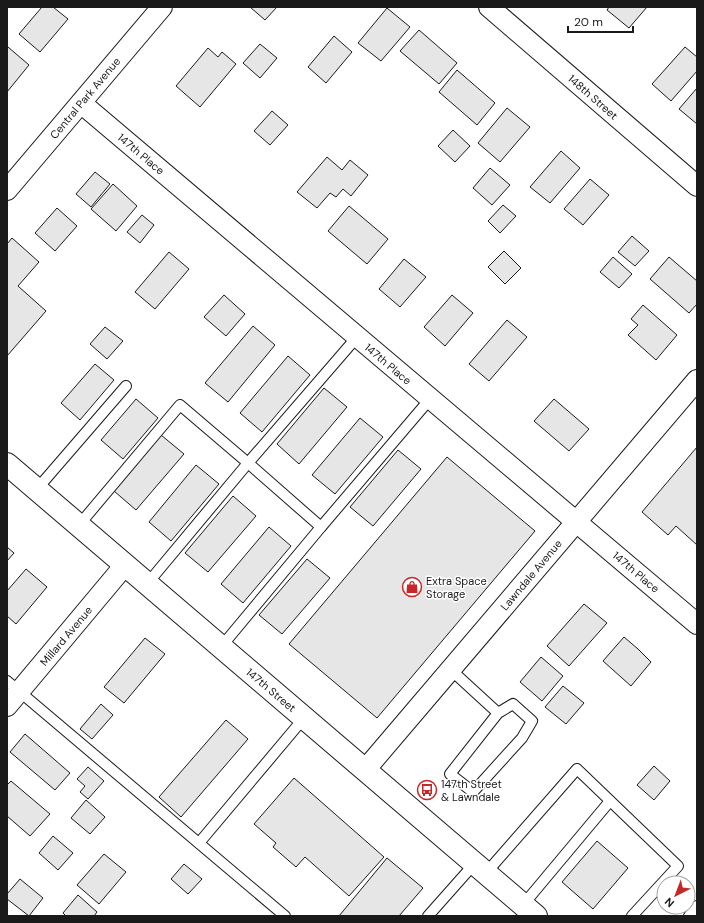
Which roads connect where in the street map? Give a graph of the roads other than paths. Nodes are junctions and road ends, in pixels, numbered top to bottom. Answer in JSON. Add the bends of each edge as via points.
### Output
{"nodes":[{"id":1,"x":162,"y":7,"type":"edge"},
{"id":2,"x":489,"y":7,"type":"edge"},
{"id":3,"x":81,"y":103,"type":"junction"},
{"id":4,"x":697,"y":186,"type":"edge"},
{"id":5,"x":7,"y":190,"type":"edge"},
{"id":6,"x":357,"y":338,"type":"junction"},
{"id":7,"x":697,"y":380,"type":"edge"},
{"id":8,"x":126,"y":386,"type":"dead end"},
{"id":9,"x":430,"y":399,"type":"junction"},
{"id":10,"x":248,"y":463,"type":"junction"},
{"id":11,"x":7,"y":464,"type":"edge"},
{"id":12,"x":37,"y":489,"type":"junction"},
{"id":13,"x":576,"y":522,"type":"junction"},
{"id":14,"x":79,"y":525,"type":"junction"},
{"id":15,"x":321,"y":527,"type":"junction"},
{"id":16,"x":125,"y":565,"type":"junction"},
{"id":17,"x":147,"y":584,"type":"junction"},
{"id":18,"x":697,"y":624,"type":"edge"},
{"id":19,"x":221,"y":647,"type":"junction"},
{"id":20,"x":450,"y":669,"type":"junction"},
{"id":21,"x":11,"y":693,"type":"edge"},
{"id":22,"x":498,"y":713,"type":"junction"},
{"id":23,"x":304,"y":718,"type":"junction"},
{"id":24,"x":365,"y":770,"type":"junction"},
{"id":25,"x":610,"y":801,"type":"junction"},
{"id":26,"x":199,"y":843,"type":"junction"},
{"id":27,"x":480,"y":868,"type":"junction"},
{"id":28,"x":697,"y":906,"type":"edge"},
{"id":29,"x":529,"y":910,"type":"edge"},
{"id":30,"x":285,"y":916,"type":"edge"},
{"id":31,"x":428,"y":916,"type":"edge"},
{"id":32,"x":632,"y":916,"type":"edge"},
{"id":33,"x":689,"y":916,"type":"edge"}],
"edges":[{"from":1,"to":3,"type":"street","name":"Central Park Avenue"},
{"from":2,"to":4,"type":"street","name":"148th Street"},
{"from":3,"to":5,"type":"street","name":"Central Park Avenue"},
{"from":3,"to":6,"type":"street","name":"147th Place"},
{"from":6,"to":9,"type":"street","name":"147th Place"},
{"from":6,"to":10,"type":"lane"},
{"from":7,"to":13,"type":"street","name":"Lawndale Avenue"},
{"from":8,"to":12,"type":"lane"},
{"from":9,"to":13,"type":"street","name":"147th Place"},
{"from":9,"to":15,"type":"lane"},
{"from":10,"to":14,"type":"lane","via":[[180,405]]},
{"from":10,"to":15,"type":"lane"},
{"from":10,"to":17,"type":"lane"},
{"from":11,"to":12,"type":"main road","name":"147th Street"},
{"from":12,"to":14,"type":"main road","name":"147th Street"},
{"from":13,"to":18,"type":"street","name":"147th Place"},
{"from":13,"to":20,"type":"street","name":"Lawndale Avenue"},
{"from":14,"to":16,"type":"main road","name":"147th Street"},
{"from":15,"to":19,"type":"lane"},
{"from":16,"to":17,"type":"main road","name":"147th Street"},
{"from":16,"to":21,"type":"street","name":"Millard Avenue"},
{"from":17,"to":19,"type":"main road","name":"147th Street"},
{"from":19,"to":23,"type":"main road","name":"147th Street"},
{"from":20,"to":22,"type":"lane"},
{"from":20,"to":24,"type":"street","name":"Lawndale Avenue"},
{"from":21,"to":26,"type":"lane"},
{"from":22,"to":22,"type":"lane","via":[[450,774],[473,792],[522,738],[532,721],[513,704]]},
{"from":23,"to":24,"type":"main road","name":"147th Street"},
{"from":23,"to":26,"type":"lane"},
{"from":24,"to":27,"type":"main road","name":"147th Street"},
{"from":25,"to":27,"type":"lane","via":[[577,770]]},
{"from":25,"to":29,"type":"lane"},
{"from":25,"to":32,"type":"lane","via":[[678,866]]},
{"from":26,"to":30,"type":"lane"},
{"from":27,"to":29,"type":"main road","name":"147th Street"},
{"from":27,"to":31,"type":"lane"},
{"from":28,"to":33,"type":"lane"}]}
